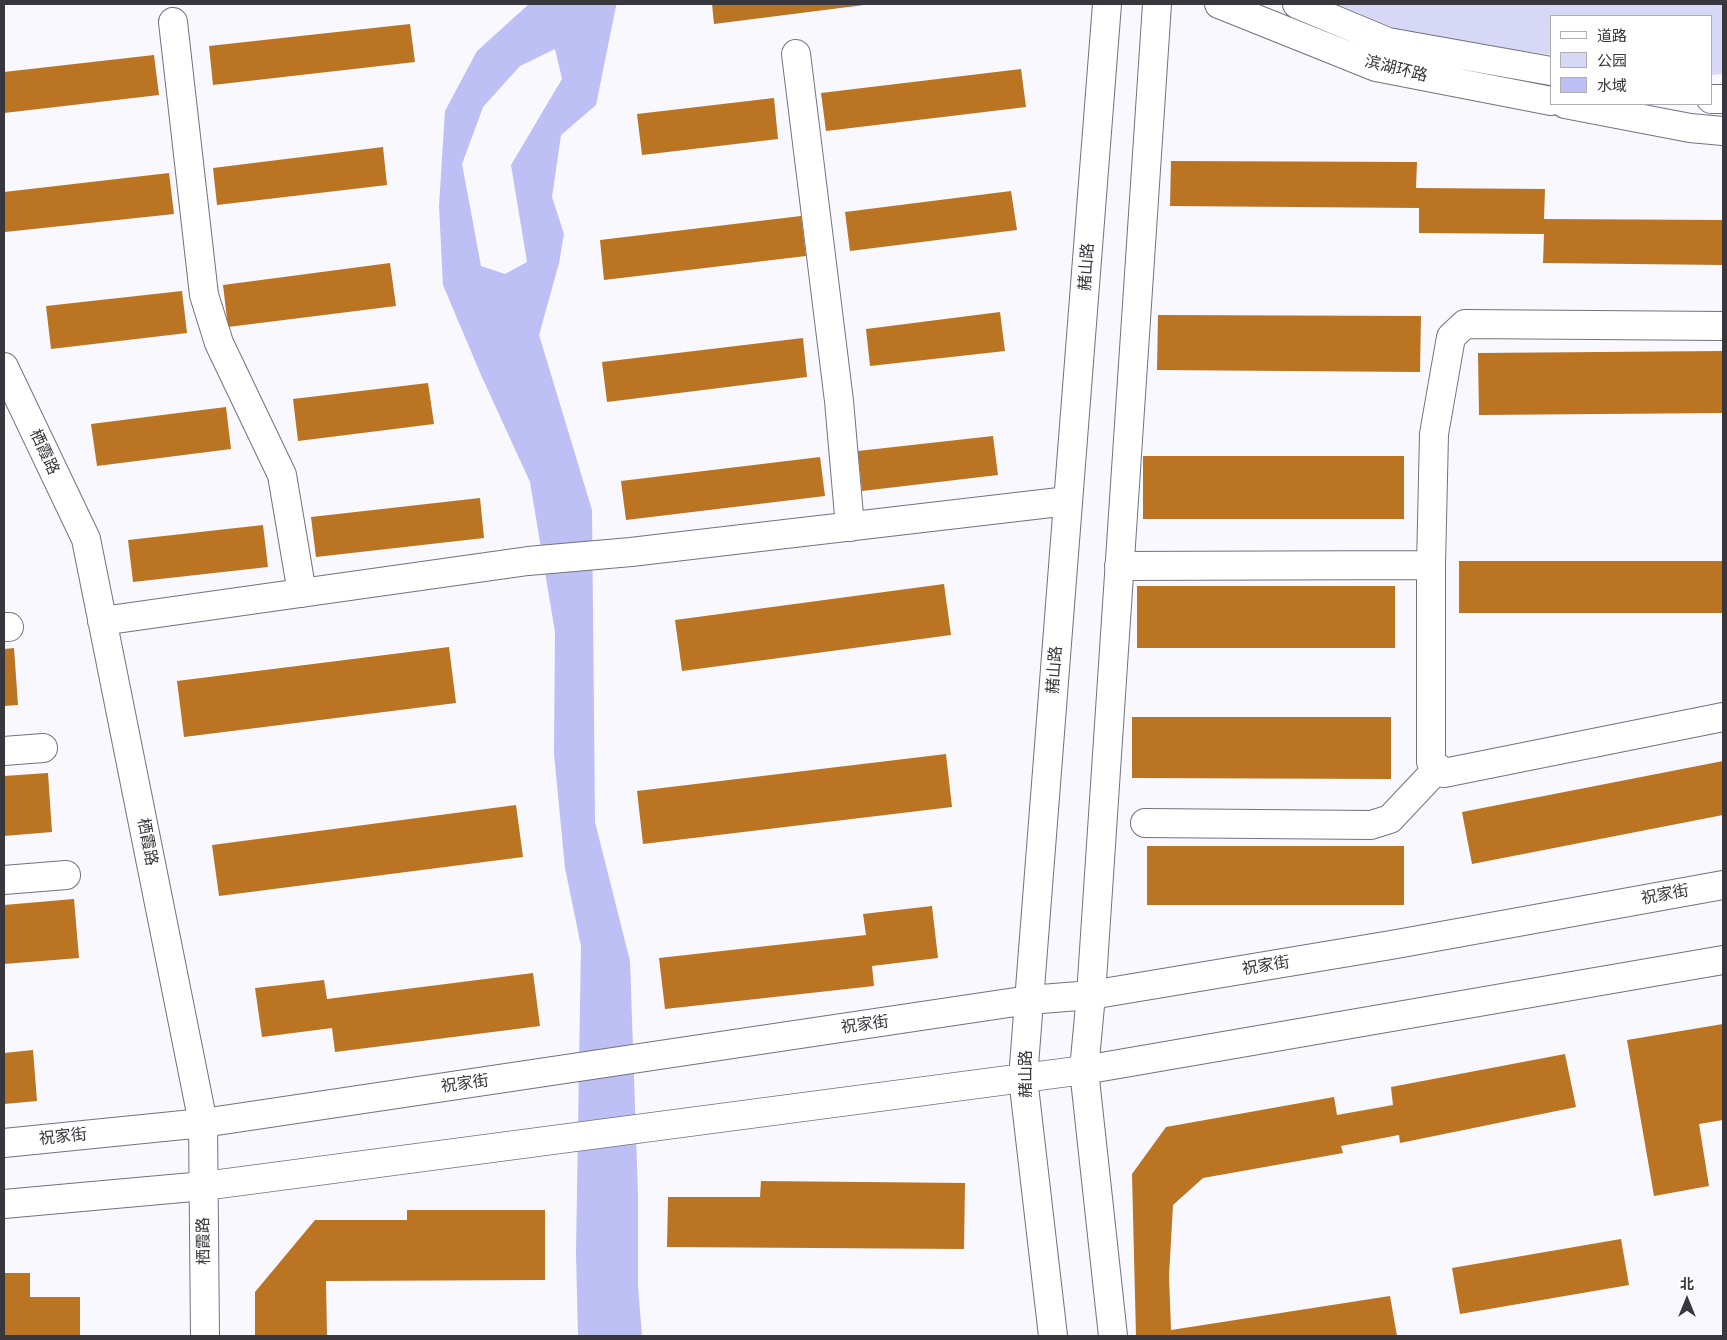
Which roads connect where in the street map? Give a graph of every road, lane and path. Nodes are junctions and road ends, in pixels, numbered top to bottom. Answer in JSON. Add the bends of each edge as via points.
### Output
{"nodes":[{"id":1,"x":1107,"y":4,"type":"edge"},
{"id":2,"x":1157,"y":4,"type":"edge"},
{"id":3,"x":1219,"y":4,"type":"edge"},
{"id":4,"x":1297,"y":4,"type":"edge"},
{"id":5,"x":173,"y":22,"type":"dead end"},
{"id":6,"x":796,"y":54,"type":"dead end"},
{"id":7,"x":1550,"y":71,"type":"edge"},
{"id":8,"x":1550,"y":101,"type":"edge"},
{"id":9,"x":1570,"y":105,"type":"edge"},
{"id":10,"x":1723,"y":131,"type":"edge"},
{"id":11,"x":1723,"y":326,"type":"edge"},
{"id":12,"x":4,"y":367,"type":"edge"},
{"id":13,"x":1068,"y":501,"type":"junction"},
{"id":14,"x":850,"y":526,"type":"junction"},
{"id":15,"x":1431,"y":565,"type":"junction"},
{"id":16,"x":1120,"y":566,"type":"junction"},
{"id":17,"x":302,"y":593,"type":"junction"},
{"id":18,"x":102,"y":620,"type":"junction"},
{"id":19,"x":1723,"y":717,"type":"edge"},
{"id":20,"x":43,"y":748,"type":"dead end"},
{"id":21,"x":4,"y":751,"type":"edge"},
{"id":22,"x":1438,"y":768,"type":"junction"},
{"id":23,"x":1145,"y":823,"type":"dead end"},
{"id":24,"x":66,"y":875,"type":"dead end"},
{"id":25,"x":4,"y":880,"type":"edge"},
{"id":26,"x":1723,"y":885,"type":"edge"},
{"id":27,"x":1723,"y":960,"type":"edge"},
{"id":28,"x":1091,"y":995,"type":"junction"},
{"id":29,"x":1030,"y":1000,"type":"junction"},
{"id":30,"x":1084,"y":1070,"type":"junction"},
{"id":31,"x":1024,"y":1078,"type":"junction"},
{"id":32,"x":203,"y":1123,"type":"junction"},
{"id":33,"x":4,"y":1143,"type":"edge"},
{"id":34,"x":204,"y":1186,"type":"junction"},
{"id":35,"x":4,"y":1204,"type":"edge"},
{"id":36,"x":205,"y":1336,"type":"edge"},
{"id":37,"x":1053,"y":1336,"type":"edge"},
{"id":38,"x":1112,"y":1336,"type":"edge"}],
"edges":[{"from":1,"to":13,"type":"street","name":"赭山路"},
{"from":2,"to":16,"type":"street"},
{"from":3,"to":8,"type":"street","name":"滨湖环路","via":[[1376,67]]},
{"from":4,"to":7,"type":"street","name":"滨湖环路","via":[[1388,42]]},
{"from":5,"to":17,"type":"street","via":[[204,295],[219,343],[282,475]]},
{"from":6,"to":14,"type":"street","via":[[839,401]]},
{"from":9,"to":10,"type":"street","via":[[1690,128]]},
{"from":11,"to":15,"type":"street","via":[[1465,324],[1451,337],[1434,434]]},
{"from":12,"to":18,"type":"street","name":"栖霞路","via":[[86,539]]},
{"from":13,"to":14,"type":"street"},
{"from":13,"to":29,"type":"street","name":"赭山路"},
{"from":14,"to":17,"type":"street","via":[[528,561]]},
{"from":15,"to":16,"type":"street"},
{"from":15,"to":22,"type":"street","via":[[1431,762]]},
{"from":16,"to":28,"type":"street"},
{"from":17,"to":18,"type":"street"},
{"from":18,"to":32,"type":"street","name":"栖霞路"},
{"from":19,"to":22,"type":"street","via":[[1444,773]]},
{"from":20,"to":21,"type":"street"},
{"from":22,"to":23,"type":"street","via":[[1390,819],[1371,825]]},
{"from":24,"to":25,"type":"street"},
{"from":26,"to":28,"type":"street","name":"祝家街"},
{"from":27,"to":30,"type":"street"},
{"from":28,"to":29,"type":"street","name":"祝家街"},
{"from":28,"to":30,"type":"street"},
{"from":29,"to":31,"type":"street","name":"赭山路"},
{"from":29,"to":32,"type":"street","name":"祝家街"},
{"from":30,"to":31,"type":"street"},
{"from":30,"to":38,"type":"street"},
{"from":31,"to":34,"type":"street"},
{"from":31,"to":37,"type":"street","name":"赭山路"},
{"from":32,"to":33,"type":"street","name":"祝家街"},
{"from":32,"to":34,"type":"street","name":"栖霞路"},
{"from":34,"to":35,"type":"street"},
{"from":34,"to":36,"type":"street","name":"栖霞路"}]}
